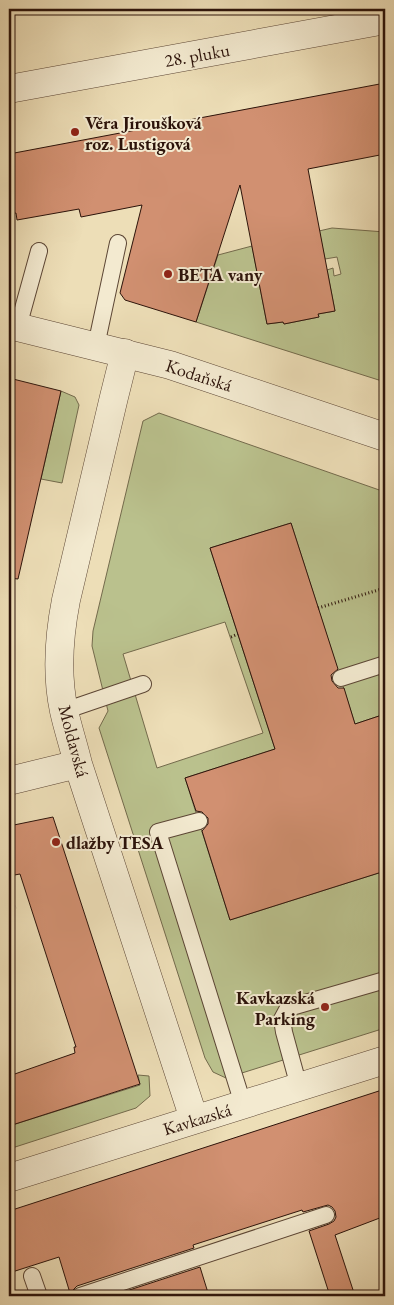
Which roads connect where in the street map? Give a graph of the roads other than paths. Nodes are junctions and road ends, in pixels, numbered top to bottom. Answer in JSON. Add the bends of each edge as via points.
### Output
{"nodes":[{"id":1,"x":385,"y":20,"type":"edge"},
{"id":2,"x":9,"y":90,"type":"edge"},
{"id":3,"x":118,"y":243,"type":"dead end"},
{"id":4,"x":39,"y":251,"type":"dead end"},
{"id":5,"x":13,"y":326,"type":"edge"},
{"id":6,"x":96,"y":346,"type":"junction"},
{"id":7,"x":126,"y":353,"type":"junction"},
{"id":8,"x":385,"y":437,"type":"edge"},
{"id":9,"x":385,"y":664,"type":"edge"},
{"id":10,"x":340,"y":678,"type":"dead end"},
{"id":11,"x":143,"y":684,"type":"dead end"},
{"id":12,"x":64,"y":711,"type":"junction"},
{"id":13,"x":78,"y":764,"type":"junction"},
{"id":14,"x":9,"y":781,"type":"edge"},
{"id":15,"x":199,"y":820,"type":"dead end"},
{"id":16,"x":385,"y":980,"type":"edge"},
{"id":17,"x":385,"y":1060,"type":"edge"},
{"id":18,"x":299,"y":1087,"type":"junction"},
{"id":19,"x":243,"y":1104,"type":"junction"},
{"id":20,"x":194,"y":1120,"type":"junction"},
{"id":21,"x":9,"y":1178,"type":"edge"},
{"id":22,"x":326,"y":1215,"type":"dead end"},
{"id":23,"x":32,"y":1276,"type":"dead end"},
{"id":24,"x":39,"y":1296,"type":"edge"},
{"id":25,"x":80,"y":1296,"type":"edge"}],
"edges":[{"from":1,"to":2,"type":"street","name":"28. pluku"},
{"from":3,"to":6,"type":"lane"},
{"from":4,"to":5,"type":"lane"},
{"from":5,"to":6,"type":"street","name":"Kodaňská"},
{"from":6,"to":7,"type":"street","name":"Kodaňská"},
{"from":7,"to":8,"type":"street","name":"Kodaňská"},
{"from":7,"to":12,"type":"street","name":"Moldavská","via":[[61,627],[60,677]]},
{"from":9,"to":10,"type":"lane"},
{"from":11,"to":12,"type":"lane"},
{"from":12,"to":13,"type":"street","name":"Moldavská"},
{"from":13,"to":14,"type":"street"},
{"from":13,"to":20,"type":"street","name":"Moldavská"},
{"from":15,"to":19,"type":"lane","via":[[158,832]]},
{"from":16,"to":18,"type":"lane","via":[[288,1008],[282,1019]]},
{"from":17,"to":18,"type":"street","name":"Kavkazská"},
{"from":18,"to":19,"type":"street","name":"Kavkazská"},
{"from":19,"to":20,"type":"street","name":"Kavkazská"},
{"from":20,"to":21,"type":"street","name":"Kavkazská"},
{"from":22,"to":25,"type":"lane"},
{"from":23,"to":24,"type":"lane"}]}
